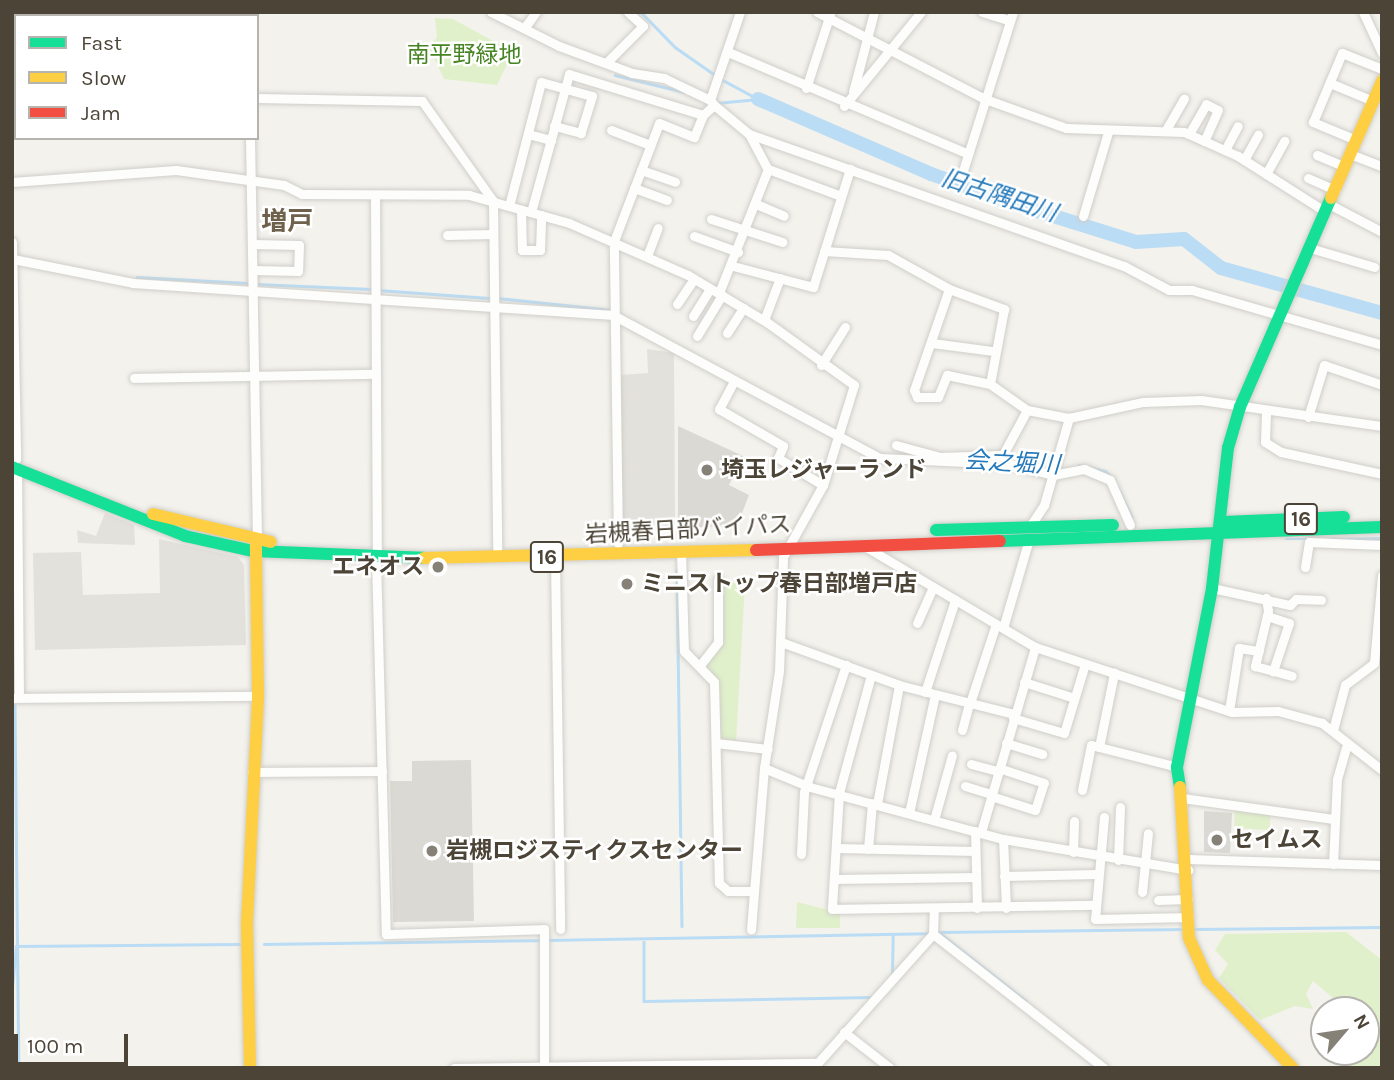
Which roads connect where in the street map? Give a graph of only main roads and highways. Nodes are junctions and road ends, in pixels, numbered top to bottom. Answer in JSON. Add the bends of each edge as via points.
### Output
{"nodes":[{"id":1,"x":1382,"y":81,"type":"edge"},
{"id":2,"x":14,"y":463,"type":"edge"},
{"id":3,"x":1382,"y":516,"type":"edge"},
{"id":4,"x":1382,"y":527,"type":"edge"},
{"id":5,"x":1220,"y":528,"type":"junction"},
{"id":6,"x":1030,"y":532,"type":"junction"},
{"id":7,"x":792,"y":542,"type":"junction"},
{"id":8,"x":255,"y":546,"type":"junction"},
{"id":9,"x":376,"y":554,"type":"junction"},
{"id":10,"x":250,"y":1068,"type":"edge"},
{"id":11,"x":1293,"y":1068,"type":"edge"}],
"edges":[{"from":1,"to":5,"type":"main road","via":[[1240,407],[1228,448]]},
{"from":2,"to":8,"type":"main road","name":"岩槻春日部バイパス","number":"16","via":[[120,505]]},
{"from":3,"to":5,"type":"main road","name":"岩槻春日部バイパス","number":"16"},
{"from":4,"to":5,"type":"main road","name":"岩槻春日部バイパス","number":"16"},
{"from":5,"to":6,"type":"main road","name":"岩槻春日部バイパス","number":"16"},
{"from":5,"to":6,"type":"main road","name":"岩槻春日部バイパス","number":"16","via":[[1130,525]]},
{"from":5,"to":11,"type":"main road","via":[[1193,700],[1177,767],[1188,864],[1189,938],[1208,980]]},
{"from":6,"to":7,"type":"main road","name":"岩槻春日部バイパス","number":"16"},
{"from":6,"to":7,"type":"main road","name":"岩槻春日部バイパス","number":"16","via":[[861,544]]},
{"from":7,"to":9,"type":"main road","name":"岩槻春日部バイパス","number":"16"},
{"from":7,"to":9,"type":"main road","name":"岩槻春日部バイパス","number":"16","via":[[555,557]]},
{"from":8,"to":9,"type":"main road","name":"岩槻春日部バイパス","number":"16"},
{"from":8,"to":10,"type":"main road","via":[[258,696],[252,772]]}]}
